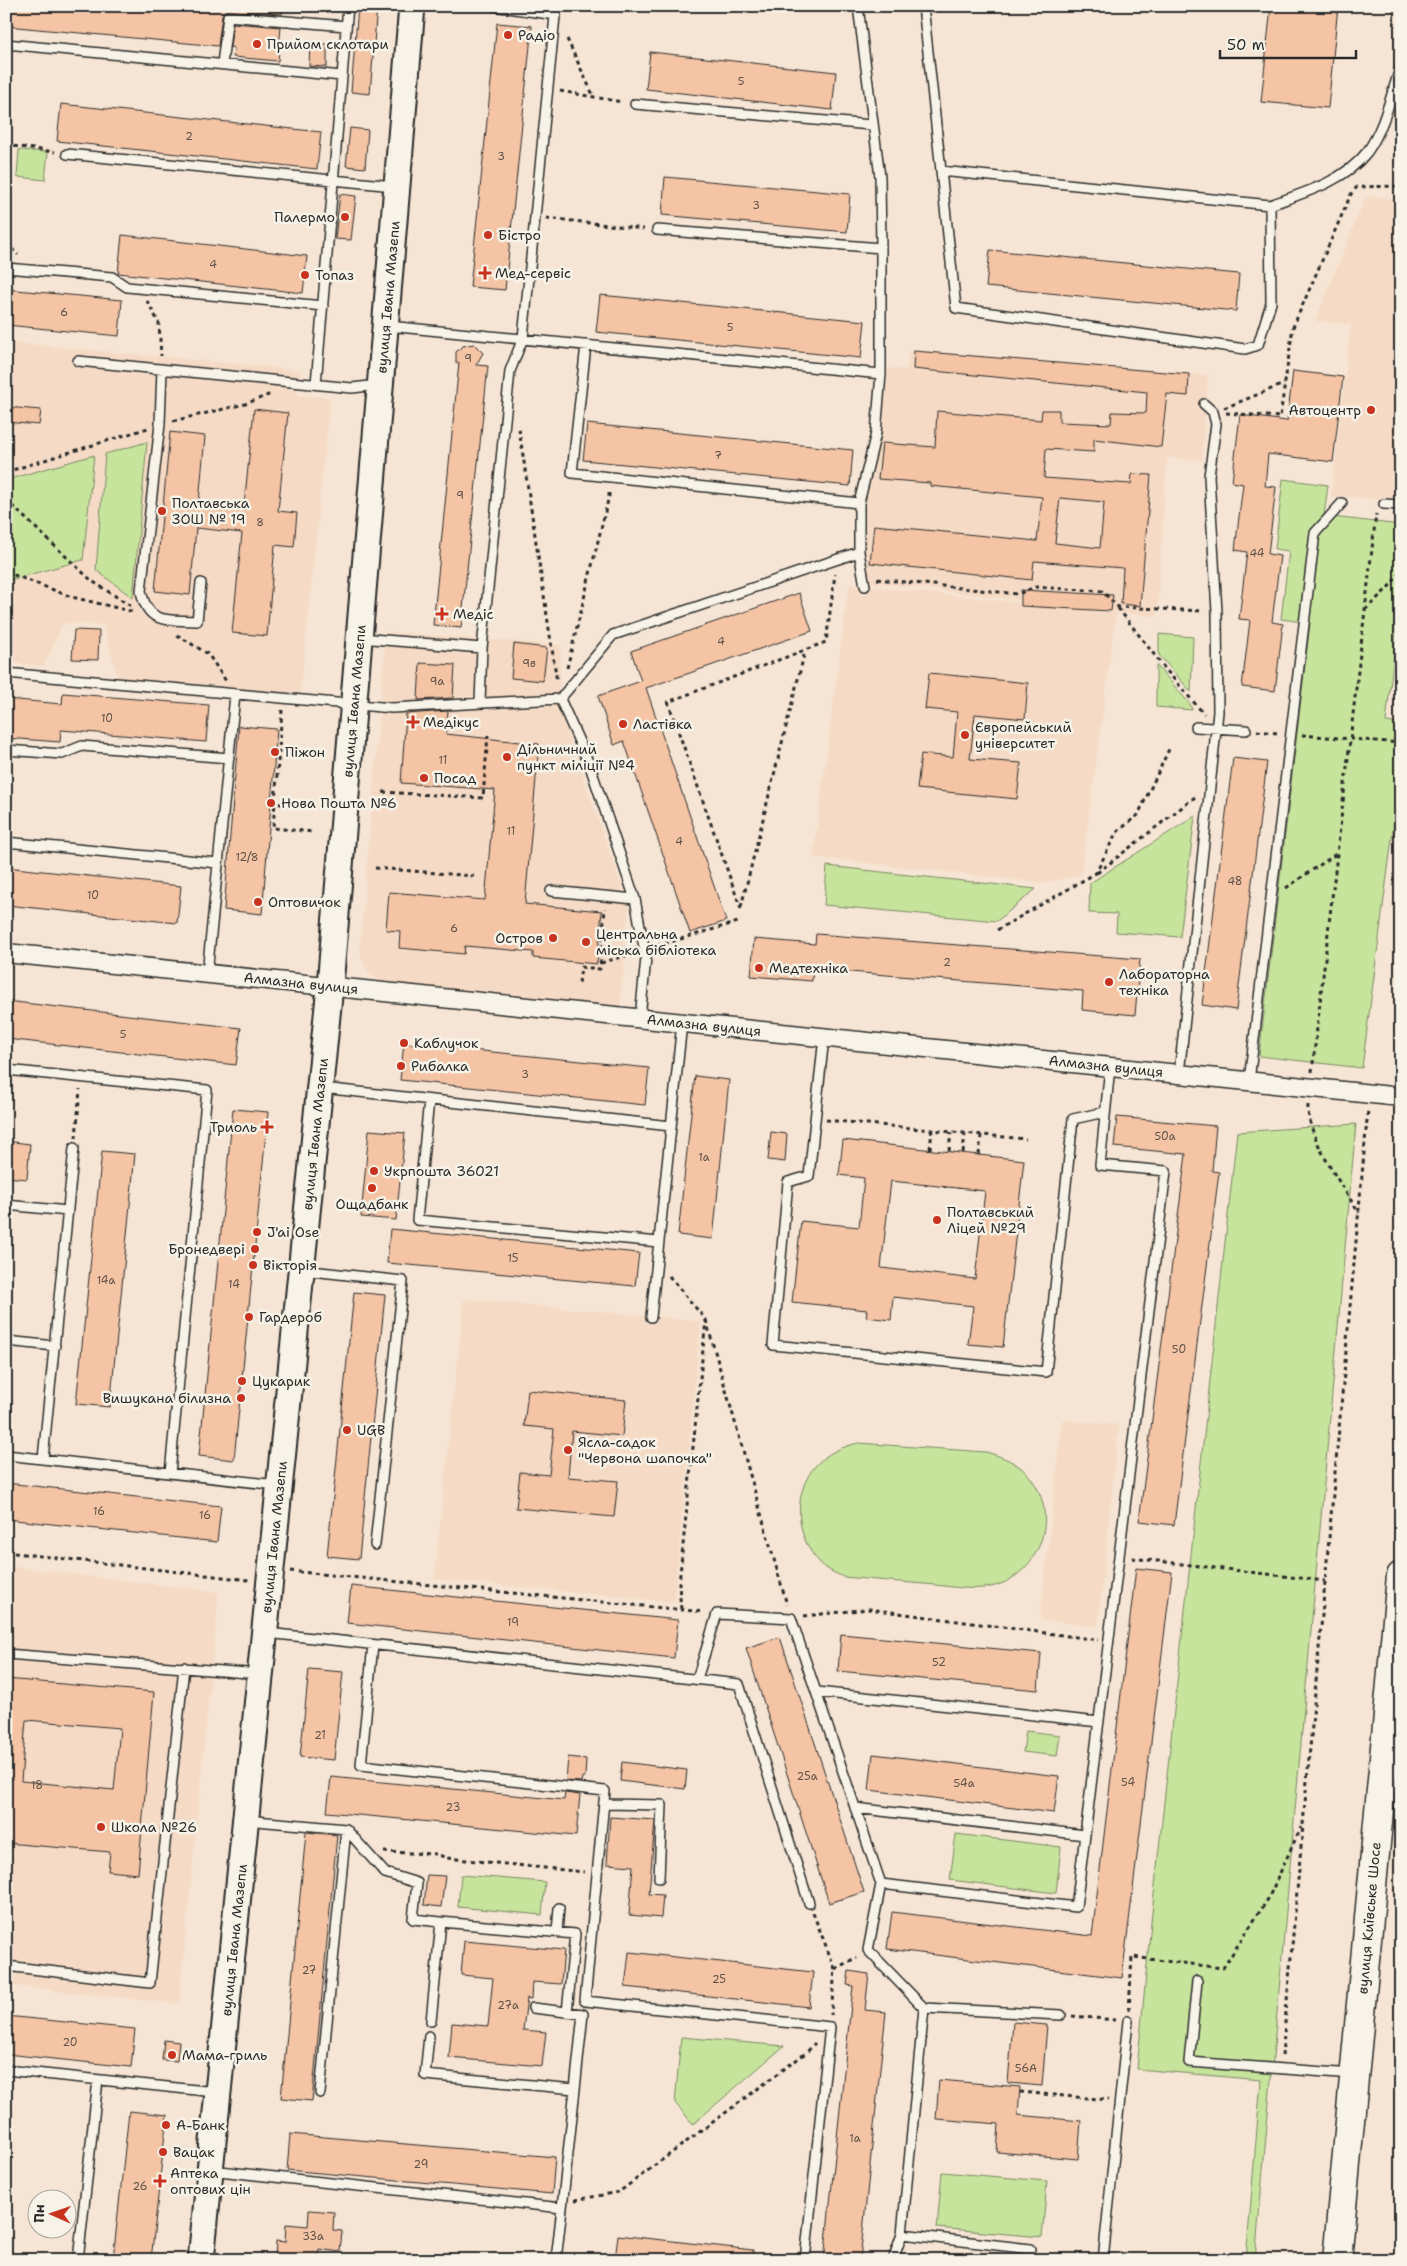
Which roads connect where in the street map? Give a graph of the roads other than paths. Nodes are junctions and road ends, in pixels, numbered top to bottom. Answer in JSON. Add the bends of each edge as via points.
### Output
{"nodes":[{"id":1,"x":348,"y":6,"type":"edge"},
{"id":2,"x":412,"y":6,"type":"edge"},
{"id":3,"x":493,"y":6,"type":"edge"},
{"id":4,"x":858,"y":6,"type":"edge"},
{"id":5,"x":923,"y":6,"type":"edge"},
{"id":6,"x":556,"y":10,"type":"edge"},
{"id":7,"x":346,"y":26,"type":"junction"},
{"id":8,"x":6,"y":44,"type":"edge"},
{"id":9,"x":222,"y":64,"type":"junction"},
{"id":10,"x":1401,"y":66,"type":"edge"},
{"id":11,"x":342,"y":76,"type":"junction"},
{"id":12,"x":635,"y":104,"type":"road end"},
{"id":13,"x":871,"y":125,"type":"junction"},
{"id":14,"x":67,"y":154,"type":"road end"},
{"id":15,"x":941,"y":171,"type":"junction"},
{"id":16,"x":334,"y":180,"type":"junction"},
{"id":17,"x":397,"y":186,"type":"junction"},
{"id":18,"x":1270,"y":205,"type":"junction"},
{"id":19,"x":657,"y":230,"type":"road end"},
{"id":20,"x":881,"y":248,"type":"junction"},
{"id":21,"x":6,"y":268,"type":"edge"},
{"id":22,"x":323,"y":306,"type":"junction"},
{"id":23,"x":385,"y":325,"type":"junction"},
{"id":24,"x":524,"y":338,"type":"junction"},
{"id":25,"x":586,"y":345,"type":"junction"},
{"id":26,"x":78,"y":361,"type":"dead end"},
{"id":27,"x":162,"y":369,"type":"junction"},
{"id":28,"x":881,"y":374,"type":"junction"},
{"id":29,"x":316,"y":384,"type":"junction"},
{"id":30,"x":380,"y":385,"type":"junction"},
{"id":31,"x":1204,"y":404,"type":"dead end"},
{"id":32,"x":859,"y":503,"type":"junction"},
{"id":33,"x":1342,"y":503,"type":"dead end"},
{"id":34,"x":1384,"y":504,"type":"road end"},
{"id":35,"x":1401,"y":505,"type":"edge"},
{"id":36,"x":859,"y":552,"type":"junction"},
{"id":37,"x":864,"y":582,"type":"road end"},
{"id":38,"x":202,"y":583,"type":"dead end"},
{"id":39,"x":359,"y":638,"type":"junction"},
{"id":40,"x":482,"y":648,"type":"junction"},
{"id":41,"x":6,"y":673,"type":"edge"},
{"id":42,"x":235,"y":695,"type":"junction"},
{"id":43,"x":560,"y":699,"type":"junction"},
{"id":44,"x":480,"y":703,"type":"junction"},
{"id":45,"x":354,"y":706,"type":"junction"},
{"id":46,"x":1196,"y":727,"type":"dead end"},
{"id":47,"x":1216,"y":727,"type":"junction"},
{"id":48,"x":1246,"y":730,"type":"road end"},
{"id":49,"x":6,"y":750,"type":"edge"},
{"id":50,"x":229,"y":758,"type":"junction"},
{"id":51,"x":6,"y":842,"type":"edge"},
{"id":52,"x":218,"y":863,"type":"junction"},
{"id":53,"x":551,"y":891,"type":"dead end"},
{"id":54,"x":635,"y":899,"type":"junction"},
{"id":55,"x":6,"y":953,"type":"edge"},
{"id":56,"x":207,"y":974,"type":"junction"},
{"id":57,"x":330,"y":986,"type":"junction"},
{"id":58,"x":640,"y":1018,"type":"junction"},
{"id":59,"x":682,"y":1022,"type":"junction"},
{"id":60,"x":824,"y":1037,"type":"junction"},
{"id":61,"x":1110,"y":1067,"type":"junction"},
{"id":62,"x":6,"y":1070,"type":"edge"},
{"id":63,"x":1179,"y":1074,"type":"junction"},
{"id":64,"x":1249,"y":1081,"type":"junction"},
{"id":65,"x":320,"y":1088,"type":"junction"},
{"id":66,"x":1401,"y":1097,"type":"edge"},
{"id":67,"x":429,"y":1100,"type":"junction"},
{"id":68,"x":1105,"y":1112,"type":"junction"},
{"id":69,"x":671,"y":1126,"type":"junction"},
{"id":70,"x":74,"y":1148,"type":"road end"},
{"id":71,"x":6,"y":1205,"type":"edge"},
{"id":72,"x":68,"y":1210,"type":"junction"},
{"id":73,"x":659,"y":1242,"type":"junction"},
{"id":74,"x":301,"y":1270,"type":"junction"},
{"id":75,"x":651,"y":1317,"type":"dead end"},
{"id":76,"x":6,"y":1341,"type":"edge"},
{"id":77,"x":54,"y":1346,"type":"junction"},
{"id":78,"x":6,"y":1455,"type":"edge"},
{"id":79,"x":43,"y":1459,"type":"junction"},
{"id":80,"x":170,"y":1473,"type":"junction"},
{"id":81,"x":280,"y":1485,"type":"junction"},
{"id":82,"x":375,"y":1545,"type":"dead end"},
{"id":83,"x":1401,"y":1576,"type":"edge"},
{"id":84,"x":264,"y":1633,"type":"junction"},
{"id":85,"x":373,"y":1645,"type":"junction"},
{"id":86,"x":6,"y":1654,"type":"edge"},
{"id":87,"x":184,"y":1667,"type":"junction"},
{"id":88,"x":260,"y":1674,"type":"junction"},
{"id":89,"x":697,"y":1679,"type":"junction"},
{"id":90,"x":817,"y":1692,"type":"junction"},
{"id":91,"x":1098,"y":1722,"type":"junction"},
{"id":92,"x":604,"y":1804,"type":"junction"},
{"id":93,"x":855,"y":1808,"type":"junction"},
{"id":94,"x":246,"y":1820,"type":"junction"},
{"id":95,"x":346,"y":1829,"type":"junction"},
{"id":96,"x":1085,"y":1835,"type":"junction"},
{"id":97,"x":659,"y":1878,"type":"dead end"},
{"id":98,"x":881,"y":1884,"type":"junction"},
{"id":99,"x":809,"y":1904,"type":"road end"},
{"id":100,"x":559,"y":1908,"type":"dead end"},
{"id":101,"x":441,"y":1922,"type":"junction"},
{"id":102,"x":557,"y":1932,"type":"junction"},
{"id":103,"x":6,"y":1966,"type":"edge"},
{"id":104,"x":1197,"y":1981,"type":"dead end"},
{"id":105,"x":585,"y":2001,"type":"junction"},
{"id":106,"x":533,"y":2008,"type":"dead end"},
{"id":107,"x":924,"y":2008,"type":"junction"},
{"id":108,"x":567,"y":2012,"type":"junction"},
{"id":109,"x":583,"y":2014,"type":"junction"},
{"id":110,"x":1061,"y":2015,"type":"road end"},
{"id":111,"x":431,"y":2021,"type":"dead end"},
{"id":112,"x":1128,"y":2021,"type":"road end"},
{"id":113,"x":429,"y":2036,"type":"dead end"},
{"id":114,"x":6,"y":2070,"type":"edge"},
{"id":115,"x":1354,"y":2075,"type":"junction"},
{"id":116,"x":98,"y":2080,"type":"junction"},
{"id":117,"x":575,"y":2089,"type":"junction"},
{"id":118,"x":218,"y":2092,"type":"junction"},
{"id":119,"x":320,"y":2093,"type":"dead end"},
{"id":120,"x":210,"y":2170,"type":"junction"},
{"id":121,"x":562,"y":2205,"type":"junction"},
{"id":122,"x":902,"y":2234,"type":"junction"},
{"id":123,"x":1030,"y":2249,"type":"dead end"},
{"id":124,"x":78,"y":2260,"type":"edge"},
{"id":125,"x":201,"y":2260,"type":"edge"},
{"id":126,"x":556,"y":2260,"type":"edge"},
{"id":127,"x":805,"y":2260,"type":"edge"},
{"id":128,"x":893,"y":2260,"type":"edge"},
{"id":129,"x":1103,"y":2260,"type":"edge"},
{"id":130,"x":1337,"y":2260,"type":"edge"}],
"edges":[{"from":1,"to":7,"type":"lane"},
{"from":2,"to":17,"type":"main road","name":"вулиця Івана Мазепи"},
{"from":3,"to":6,"type":"lane"},
{"from":4,"to":13,"type":"lane"},
{"from":5,"to":15,"type":"lane"},
{"from":6,"to":24,"type":"lane"},
{"from":7,"to":9,"type":"lane","via":[[228,16]]},
{"from":7,"to":11,"type":"lane"},
{"from":8,"to":9,"type":"lane"},
{"from":9,"to":11,"type":"lane"},
{"from":10,"to":18,"type":"lane","via":[[1380,129],[1366,152],[1327,184]]},
{"from":11,"to":16,"type":"lane"},
{"from":12,"to":13,"type":"lane"},
{"from":13,"to":20,"type":"lane","via":[[880,177]]},
{"from":14,"to":16,"type":"lane"},
{"from":15,"to":18,"type":"lane"},
{"from":15,"to":18,"type":"lane","via":[[956,308],[1245,350],[1258,345],[1271,302]]},
{"from":16,"to":17,"type":"lane"},
{"from":16,"to":22,"type":"lane"},
{"from":17,"to":23,"type":"main road","name":"вулиця Івана Мазепи"},
{"from":19,"to":20,"type":"lane"},
{"from":20,"to":28,"type":"lane"},
{"from":21,"to":22,"type":"lane","via":[[112,277],[127,287]]},
{"from":22,"to":29,"type":"lane"},
{"from":23,"to":24,"type":"lane"},
{"from":23,"to":30,"type":"main road","name":"вулиця Івана Мазепи"},
{"from":24,"to":25,"type":"lane"},
{"from":24,"to":40,"type":"lane","via":[[510,371]]},
{"from":25,"to":28,"type":"lane"},
{"from":25,"to":32,"type":"lane","via":[[572,473]]},
{"from":26,"to":27,"type":"lane"},
{"from":27,"to":29,"type":"lane"},
{"from":27,"to":38,"type":"lane","via":[[160,424],[141,592],[143,604],[147,612],[156,618],[197,621]]},
{"from":28,"to":32,"type":"lane","via":[[876,433]]},
{"from":29,"to":30,"type":"lane","via":[[352,388]]},
{"from":30,"to":39,"type":"main road","name":"вулиця Івана Мазепи"},
{"from":31,"to":47,"type":"lane","via":[[1213,412],[1216,424],[1209,476],[1217,612]]},
{"from":32,"to":36,"type":"lane"},
{"from":33,"to":64,"type":"lane","via":[[1315,533]]},
{"from":34,"to":35,"type":"lane"},
{"from":36,"to":37,"type":"lane"},
{"from":36,"to":43,"type":"lane","via":[[613,635]]},
{"from":39,"to":40,"type":"lane"},
{"from":39,"to":45,"type":"main road","name":"вулиця Івана Мазепи"},
{"from":40,"to":44,"type":"lane"},
{"from":41,"to":42,"type":"lane"},
{"from":42,"to":45,"type":"lane"},
{"from":42,"to":50,"type":"lane"},
{"from":43,"to":44,"type":"lane"},
{"from":43,"to":54,"type":"lane","via":[[590,766]]},
{"from":44,"to":45,"type":"lane","via":[[392,708]]},
{"from":45,"to":57,"type":"main road","name":"вулиця Івана Мазепи"},
{"from":46,"to":47,"type":"lane"},
{"from":47,"to":48,"type":"lane"},
{"from":47,"to":63,"type":"lane"},
{"from":49,"to":50,"type":"lane","via":[[62,754],[82,746]]},
{"from":50,"to":52,"type":"lane"},
{"from":51,"to":52,"type":"lane"},
{"from":52,"to":56,"type":"lane"},
{"from":53,"to":54,"type":"lane"},
{"from":54,"to":58,"type":"lane","via":[[644,950]]},
{"from":55,"to":56,"type":"street","name":"Алмазна вулиця"},
{"from":56,"to":57,"type":"street","name":"Алмазна вулиця"},
{"from":57,"to":58,"type":"street","name":"Алмазна вулиця"},
{"from":57,"to":65,"type":"main road","name":"вулиця Івана Мазепи"},
{"from":58,"to":59,"type":"street","name":"Алмазна вулиця"},
{"from":59,"to":60,"type":"street","name":"Алмазна вулиця"},
{"from":59,"to":69,"type":"lane"},
{"from":60,"to":61,"type":"street","name":"Алмазна вулиця"},
{"from":60,"to":68,"type":"lane","via":[[809,1176],[788,1182],[773,1345],[1046,1372],[1073,1119]]},
{"from":61,"to":63,"type":"street","name":"Алмазна вулиця"},
{"from":61,"to":68,"type":"lane"},
{"from":62,"to":80,"type":"lane","via":[[207,1090]]},
{"from":63,"to":64,"type":"street","name":"Алмазна вулиця"},
{"from":64,"to":66,"type":"street","name":"Алмазна вулиця"},
{"from":65,"to":67,"type":"lane"},
{"from":65,"to":74,"type":"main road","name":"вулиця Івана Мазепи"},
{"from":67,"to":69,"type":"lane"},
{"from":67,"to":73,"type":"lane","via":[[417,1220]]},
{"from":68,"to":91,"type":"lane","via":[[1100,1165],[1166,1171]]},
{"from":69,"to":73,"type":"lane"},
{"from":70,"to":72,"type":"lane"},
{"from":71,"to":72,"type":"lane"},
{"from":72,"to":77,"type":"lane"},
{"from":73,"to":75,"type":"lane"},
{"from":74,"to":81,"type":"main road","name":"вулиця Івана Мазепи"},
{"from":74,"to":82,"type":"lane","via":[[403,1281]]},
{"from":76,"to":77,"type":"lane"},
{"from":77,"to":79,"type":"lane"},
{"from":78,"to":79,"type":"lane"},
{"from":79,"to":80,"type":"lane"},
{"from":80,"to":81,"type":"lane"},
{"from":81,"to":84,"type":"main road","name":"вулиця Івана Мазепи"},
{"from":83,"to":115,"type":"highway","name":"вулиця Київське Шосе"},
{"from":84,"to":85,"type":"lane"},
{"from":84,"to":88,"type":"main road","name":"вулиця Івана Мазепи"},
{"from":85,"to":89,"type":"lane"},
{"from":85,"to":92,"type":"lane","via":[[361,1766],[605,1790]]},
{"from":86,"to":87,"type":"lane"},
{"from":87,"to":88,"type":"lane"},
{"from":87,"to":103,"type":"lane","via":[[150,1983]]},
{"from":88,"to":94,"type":"main road","name":"вулиця Івана Мазепи"},
{"from":89,"to":90,"type":"lane","via":[[717,1614],[791,1618]]},
{"from":89,"to":99,"type":"lane","via":[[739,1684]]},
{"from":90,"to":91,"type":"lane"},
{"from":90,"to":93,"type":"lane"},
{"from":91,"to":96,"type":"lane"},
{"from":92,"to":97,"type":"lane","via":[[662,1805]]},
{"from":92,"to":105,"type":"lane"},
{"from":93,"to":96,"type":"lane"},
{"from":93,"to":98,"type":"lane"},
{"from":94,"to":95,"type":"lane"},
{"from":94,"to":118,"type":"main road","name":"вулиця Івана Мазепи"},
{"from":95,"to":101,"type":"lane","via":[[385,1873],[416,1883],[413,1919]]},
{"from":95,"to":119,"type":"lane"},
{"from":96,"to":98,"type":"lane","via":[[1076,1907]]},
{"from":98,"to":107,"type":"lane","via":[[868,1950]]},
{"from":100,"to":102,"type":"lane"},
{"from":101,"to":102,"type":"lane"},
{"from":101,"to":111,"type":"lane"},
{"from":102,"to":108,"type":"lane","via":[[575,1934]]},
{"from":104,"to":115,"type":"lane","via":[[1189,2062]]},
{"from":105,"to":109,"type":"lane"},
{"from":105,"to":127,"type":"lane","via":[[830,2027]]},
{"from":106,"to":108,"type":"lane"},
{"from":107,"to":110,"type":"lane"},
{"from":107,"to":122,"type":"lane"},
{"from":108,"to":109,"type":"lane"},
{"from":109,"to":117,"type":"lane"},
{"from":112,"to":129,"type":"lane"},
{"from":113,"to":117,"type":"lane","via":[[425,2075]]},
{"from":114,"to":116,"type":"lane"},
{"from":115,"to":130,"type":"highway","name":"вулиця Київське Шосе"},
{"from":116,"to":118,"type":"lane"},
{"from":116,"to":124,"type":"lane"},
{"from":117,"to":121,"type":"lane"},
{"from":118,"to":120,"type":"main road","name":"вулиця Івана Мазепи"},
{"from":120,"to":121,"type":"lane"},
{"from":120,"to":125,"type":"main road","name":"вулиця Івана Мазепи"},
{"from":121,"to":126,"type":"lane"},
{"from":122,"to":123,"type":"lane"},
{"from":122,"to":128,"type":"lane"}]}
